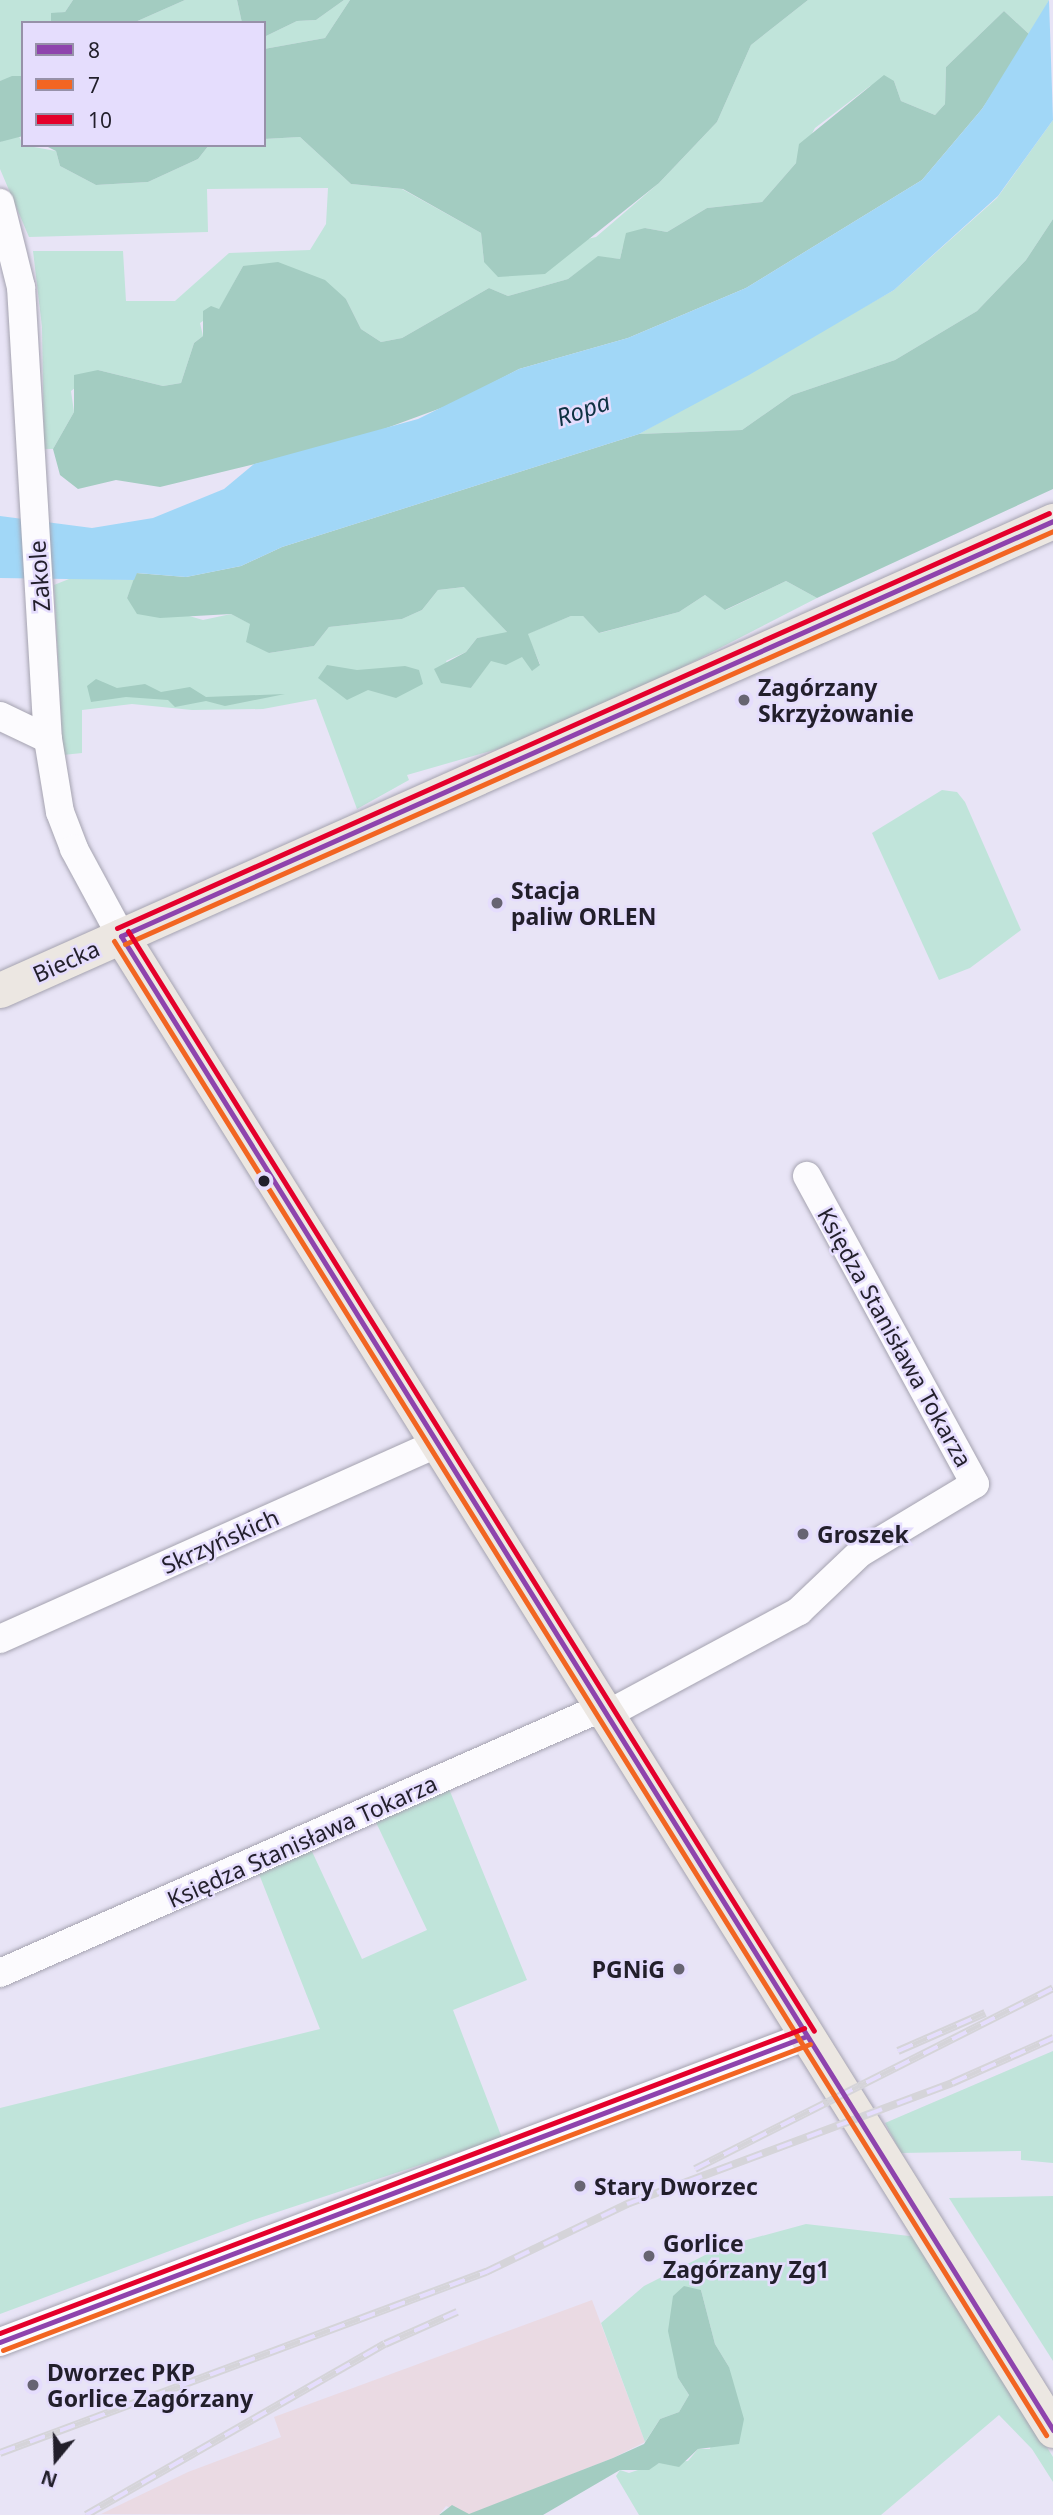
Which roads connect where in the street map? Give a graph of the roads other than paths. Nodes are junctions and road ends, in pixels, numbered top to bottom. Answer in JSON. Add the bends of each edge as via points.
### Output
{"nodes":[{"id":1,"x":0,"y":203,"type":"edge"},
{"id":2,"x":1053,"y":521,"type":"edge"},
{"id":3,"x":0,"y":716,"type":"edge"},
{"id":4,"x":48,"y":739,"type":"junction"},
{"id":5,"x":121,"y":936,"type":"junction"},
{"id":6,"x":0,"y":990,"type":"edge"},
{"id":7,"x":807,"y":1177,"type":"dead end"},
{"id":8,"x":439,"y":1443,"type":"junction"},
{"id":9,"x":0,"y":1639,"type":"edge"},
{"id":10,"x":605,"y":1711,"type":"junction"},
{"id":11,"x":0,"y":1973,"type":"edge"},
{"id":12,"x":807,"y":2036,"type":"junction"},
{"id":13,"x":0,"y":2342,"type":"edge"},
{"id":14,"x":1053,"y":2430,"type":"edge"}],
"edges":[{"from":1,"to":4,"type":"street","name":"Zakole","via":[[21,287]]},
{"from":2,"to":5,"type":"main road","name":"Biecka"},
{"from":3,"to":4,"type":"street"},
{"from":4,"to":5,"type":"street","name":"Zakole","via":[[61,812],[74,849]]},
{"from":5,"to":6,"type":"main road","name":"Biecka"},
{"from":5,"to":8,"type":"main road"},
{"from":7,"to":10,"type":"street","name":"Księdza Stanisława Tokarza","via":[[975,1484],[860,1553],[799,1611]]},
{"from":8,"to":9,"type":"street","name":"Skrzyńskich"},
{"from":8,"to":10,"type":"main road"},
{"from":10,"to":11,"type":"street","name":"Księdza Stanisława Tokarza"},
{"from":10,"to":12,"type":"main road"},
{"from":12,"to":13,"type":"street"},
{"from":12,"to":14,"type":"main road"}]}
